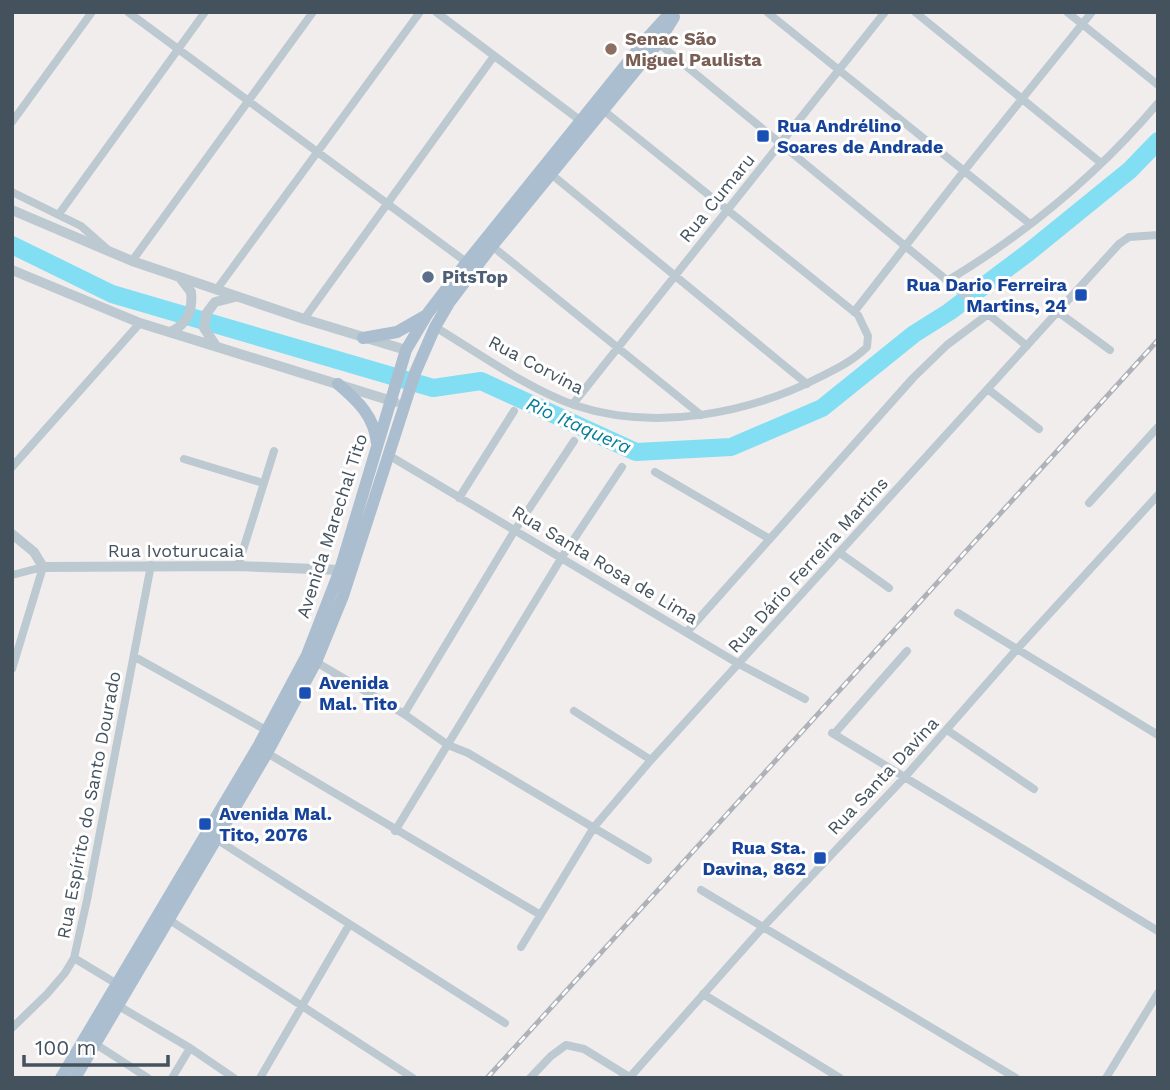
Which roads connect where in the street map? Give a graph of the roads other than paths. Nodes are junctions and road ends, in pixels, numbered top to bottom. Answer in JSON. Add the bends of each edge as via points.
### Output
{"nodes":[{"id":1,"x":92,"y":12,"type":"edge"},
{"id":2,"x":128,"y":12,"type":"edge"},
{"id":3,"x":205,"y":12,"type":"edge"},
{"id":4,"x":313,"y":12,"type":"edge"},
{"id":5,"x":420,"y":12,"type":"edge"},
{"id":6,"x":436,"y":12,"type":"edge"},
{"id":7,"x":674,"y":12,"type":"edge"},
{"id":8,"x":767,"y":12,"type":"edge"},
{"id":9,"x":885,"y":12,"type":"edge"},
{"id":10,"x":915,"y":12,"type":"edge"},
{"id":11,"x":1067,"y":12,"type":"edge"},
{"id":12,"x":1092,"y":12,"type":"edge"},
{"id":13,"x":1082,"y":24,"type":"junction"},
{"id":14,"x":658,"y":43,"type":"junction"},
{"id":15,"x":178,"y":49,"type":"junction"},
{"id":16,"x":494,"y":56,"type":"junction"},
{"id":17,"x":839,"y":70,"type":"junction"},
{"id":18,"x":1158,"y":85,"type":"edge"},
{"id":19,"x":1023,"y":99,"type":"junction"},
{"id":20,"x":248,"y":101,"type":"junction"},
{"id":21,"x":1158,"y":103,"type":"edge"},
{"id":22,"x":603,"y":110,"type":"junction"},
{"id":23,"x":580,"y":121,"type":"junction"},
{"id":24,"x":12,"y":122,"type":"edge"},
{"id":25,"x":781,"y":143,"type":"junction"},
{"id":26,"x":570,"y":151,"type":"junction"},
{"id":27,"x":317,"y":152,"type":"junction"},
{"id":28,"x":1101,"y":163,"type":"junction"},
{"id":29,"x":964,"y":171,"type":"junction"},
{"id":30,"x":551,"y":173,"type":"junction"},
{"id":31,"x":12,"y":192,"type":"edge"},
{"id":32,"x":387,"y":203,"type":"junction"},
{"id":33,"x":12,"y":210,"type":"edge"},
{"id":34,"x":727,"y":211,"type":"junction"},
{"id":35,"x":59,"y":214,"type":"junction"},
{"id":36,"x":1030,"y":224,"type":"junction"},
{"id":37,"x":1153,"y":236,"type":"edge"},
{"id":38,"x":1158,"y":244,"type":"edge"},
{"id":39,"x":905,"y":245,"type":"junction"},
{"id":40,"x":492,"y":246,"type":"junction"},
{"id":41,"x":111,"y":253,"type":"junction"},
{"id":42,"x":132,"y":261,"type":"junction"},
{"id":43,"x":471,"y":265,"type":"junction"},
{"id":44,"x":12,"y":270,"type":"edge"},
{"id":45,"x":676,"y":275,"type":"junction"},
{"id":46,"x":181,"y":279,"type":"junction"},
{"id":47,"x":947,"y":281,"type":"junction"},
{"id":48,"x":217,"y":289,"type":"junction"},
{"id":49,"x":239,"y":296,"type":"junction"},
{"id":50,"x":854,"y":312,"type":"junction"},
{"id":51,"x":984,"y":312,"type":"junction"},
{"id":52,"x":1058,"y":312,"type":"junction"},
{"id":53,"x":428,"y":313,"type":"junction"},
{"id":54,"x":304,"y":319,"type":"junction"},
{"id":55,"x":140,"y":323,"type":"junction"},
{"id":56,"x":435,"y":327,"type":"junction"},
{"id":57,"x":170,"y":332,"type":"junction"},
{"id":58,"x":363,"y":338,"type":"junction"},
{"id":59,"x":1027,"y":346,"type":"junction"},
{"id":60,"x":218,"y":348,"type":"junction"},
{"id":61,"x":619,"y":348,"type":"junction"},
{"id":62,"x":1110,"y":350,"type":"dead end"},
{"id":63,"x":412,"y":361,"type":"junction"},
{"id":64,"x":338,"y":384,"type":"junction"},
{"id":65,"x":807,"y":384,"type":"junction"},
{"id":66,"x":989,"y":390,"type":"junction"},
{"id":67,"x":391,"y":396,"type":"junction"},
{"id":68,"x":573,"y":404,"type":"junction"},
{"id":69,"x":405,"y":405,"type":"junction"},
{"id":70,"x":514,"y":411,"type":"dead end"},
{"id":71,"x":701,"y":415,"type":"junction"},
{"id":72,"x":1158,"y":427,"type":"edge"},
{"id":73,"x":1039,"y":429,"type":"dead end"},
{"id":74,"x":574,"y":441,"type":"dead end"},
{"id":75,"x":377,"y":449,"type":"junction"},
{"id":76,"x":274,"y":450,"type":"dead end"},
{"id":77,"x":390,"y":456,"type":"junction"},
{"id":78,"x":184,"y":459,"type":"dead end"},
{"id":79,"x":12,"y":467,"type":"edge"},
{"id":80,"x":622,"y":467,"type":"dead end"},
{"id":81,"x":655,"y":472,"type":"dead end"},
{"id":82,"x":263,"y":483,"type":"junction"},
{"id":83,"x":1158,"y":495,"type":"edge"},
{"id":84,"x":459,"y":498,"type":"junction"},
{"id":85,"x":1089,"y":503,"type":"dead end"},
{"id":86,"x":515,"y":530,"type":"junction"},
{"id":87,"x":12,"y":534,"type":"edge"},
{"id":88,"x":770,"y":539,"type":"junction"},
{"id":89,"x":840,"y":554,"type":"junction"},
{"id":90,"x":562,"y":557,"type":"junction"},
{"id":91,"x":151,"y":565,"type":"junction"},
{"id":92,"x":238,"y":566,"type":"junction"},
{"id":93,"x":43,"y":567,"type":"junction"},
{"id":94,"x":340,"y":570,"type":"junction"},
{"id":95,"x":12,"y":575,"type":"edge"},
{"id":96,"x":889,"y":589,"type":"dead end"},
{"id":97,"x":958,"y":613,"type":"dead end"},
{"id":98,"x":687,"y":632,"type":"junction"},
{"id":99,"x":1017,"y":649,"type":"junction"},
{"id":100,"x":907,"y":652,"type":"dead end"},
{"id":101,"x":135,"y":657,"type":"junction"},
{"id":102,"x":316,"y":662,"type":"junction"},
{"id":103,"x":739,"y":664,"type":"junction"},
{"id":104,"x":12,"y":669,"type":"edge"},
{"id":105,"x":805,"y":699,"type":"dead end"},
{"id":106,"x":574,"y":710,"type":"dead end"},
{"id":107,"x":404,"y":715,"type":"junction"},
{"id":108,"x":266,"y":730,"type":"junction"},
{"id":109,"x":947,"y":730,"type":"junction"},
{"id":110,"x":1158,"y":735,"type":"edge"},
{"id":111,"x":448,"y":745,"type":"junction"},
{"id":112,"x":267,"y":753,"type":"junction"},
{"id":113,"x":652,"y":760,"type":"junction"},
{"id":114,"x":904,"y":778,"type":"junction"},
{"id":115,"x":1034,"y":789,"type":"dead end"},
{"id":116,"x":594,"y":827,"type":"junction"},
{"id":117,"x":395,"y":831,"type":"junction"},
{"id":118,"x":216,"y":839,"type":"junction"},
{"id":119,"x":648,"y":860,"type":"dead end"},
{"id":120,"x":701,"y":890,"type":"dead end"},
{"id":121,"x":539,"y":914,"type":"junction"},
{"id":122,"x":168,"y":919,"type":"junction"},
{"id":123,"x":349,"y":925,"type":"junction"},
{"id":124,"x":763,"y":927,"type":"junction"},
{"id":125,"x":1158,"y":931,"type":"edge"},
{"id":126,"x":520,"y":947,"type":"dead end"},
{"id":127,"x":74,"y":958,"type":"junction"},
{"id":128,"x":117,"y":984,"type":"junction"},
{"id":129,"x":1158,"y":993,"type":"edge"},
{"id":130,"x":703,"y":994,"type":"junction"},
{"id":131,"x":117,"y":1005,"type":"junction"},
{"id":132,"x":302,"y":1006,"type":"junction"},
{"id":133,"x":505,"y":1023,"type":"dead end"},
{"id":134,"x":12,"y":1028,"type":"edge"},
{"id":135,"x":94,"y":1043,"type":"junction"},
{"id":136,"x":190,"y":1048,"type":"junction"},
{"id":137,"x":61,"y":1078,"type":"edge"},
{"id":138,"x":75,"y":1078,"type":"edge"},
{"id":139,"x":148,"y":1078,"type":"edge"},
{"id":140,"x":172,"y":1078,"type":"edge"},
{"id":141,"x":234,"y":1078,"type":"edge"},
{"id":142,"x":260,"y":1078,"type":"edge"},
{"id":143,"x":413,"y":1078,"type":"edge"},
{"id":144,"x":530,"y":1078,"type":"edge"},
{"id":145,"x":630,"y":1078,"type":"edge"},
{"id":146,"x":840,"y":1078,"type":"edge"},
{"id":147,"x":1016,"y":1078,"type":"edge"},
{"id":148,"x":1105,"y":1078,"type":"edge"}],
"edges":[{"from":1,"to":24,"type":"street"},
{"from":2,"to":15,"type":"street"},
{"from":3,"to":15,"type":"street"},
{"from":4,"to":20,"type":"street"},
{"from":5,"to":27,"type":"street"},
{"from":6,"to":16,"type":"street"},
{"from":7,"to":14,"type":"main road","name":"Avenida Marechal Tito","via":[[659,32]]},
{"from":7,"to":23,"type":"main road","name":"Avenida Marechal Tito"},
{"from":8,"to":17,"type":"street"},
{"from":9,"to":17,"type":"street","name":"Rua Cumaru"},
{"from":10,"to":19,"type":"street"},
{"from":11,"to":13,"type":"street"},
{"from":12,"to":13,"type":"street"},
{"from":13,"to":18,"type":"street"},
{"from":13,"to":19,"type":"street"},
{"from":14,"to":22,"type":"main road","name":"Avenida Marechal Tito"},
{"from":14,"to":25,"type":"street"},
{"from":15,"to":20,"type":"street"},
{"from":15,"to":35,"type":"street"},
{"from":16,"to":23,"type":"street"},
{"from":16,"to":32,"type":"street"},
{"from":17,"to":25,"type":"street","name":"Rua Cumaru"},
{"from":17,"to":29,"type":"street"},
{"from":19,"to":28,"type":"street"},
{"from":19,"to":29,"type":"street"},
{"from":20,"to":27,"type":"street"},
{"from":20,"to":42,"type":"street"},
{"from":21,"to":28,"type":"street"},
{"from":22,"to":26,"type":"main road","name":"Avenida Marechal Tito"},
{"from":22,"to":34,"type":"street"},
{"from":23,"to":26,"type":"main road"},
{"from":23,"to":43,"type":"main road","name":"Avenida Marechal Tito"},
{"from":25,"to":34,"type":"street","name":"Rua Cumaru"},
{"from":25,"to":39,"type":"street"},
{"from":26,"to":30,"type":"main road","name":"Avenida Marechal Tito"},
{"from":27,"to":32,"type":"street"},
{"from":27,"to":48,"type":"street"},
{"from":28,"to":36,"type":"street"},
{"from":29,"to":36,"type":"street"},
{"from":29,"to":39,"type":"street"},
{"from":30,"to":40,"type":"main road","name":"Avenida Marechal Tito"},
{"from":30,"to":45,"type":"street"},
{"from":31,"to":35,"type":"street"},
{"from":32,"to":43,"type":"street"},
{"from":32,"to":54,"type":"street"},
{"from":33,"to":41,"type":"street"},
{"from":34,"to":45,"type":"street","name":"Rua Cumaru"},
{"from":34,"to":50,"type":"street"},
{"from":35,"to":41,"type":"street","via":[[81,226]]},
{"from":36,"to":47,"type":"street"},
{"from":37,"to":38,"type":"street"},
{"from":37,"to":52,"type":"street","name":"Rua Dário Ferreira Martins","via":[[1125,240]]},
{"from":39,"to":47,"type":"street"},
{"from":39,"to":50,"type":"street"},
{"from":40,"to":43,"type":"main road","name":"Avenida Marechal Tito"},
{"from":40,"to":61,"type":"street"},
{"from":41,"to":42,"type":"street"},
{"from":42,"to":46,"type":"street"},
{"from":43,"to":53,"type":"main road","name":"Avenida Marechal Tito"},
{"from":43,"to":56,"type":"main road","name":"Avenida Marechal Tito"},
{"from":44,"to":55,"type":"street"},
{"from":45,"to":61,"type":"street","name":"Rua Cumaru"},
{"from":45,"to":65,"type":"street"},
{"from":46,"to":48,"type":"street"},
{"from":46,"to":57,"type":"street","via":[[192,299],[186,322]]},
{"from":47,"to":51,"type":"street"},
{"from":48,"to":49,"type":"street"},
{"from":49,"to":54,"type":"street"},
{"from":49,"to":60,"type":"street","via":[[219,299],[206,314],[204,328]]},
{"from":50,"to":65,"type":"street","name":"Rua Corvina","via":[[867,331],[867,347]]},
{"from":51,"to":59,"type":"street"},
{"from":51,"to":88,"type":"street","via":[[919,371]]},
{"from":52,"to":59,"type":"street","name":"Rua Dário Ferreira Martins"},
{"from":52,"to":62,"type":"street"},
{"from":53,"to":58,"type":"main road","via":[[397,332]]},
{"from":53,"to":63,"type":"main road","name":"Avenida Marechal Tito"},
{"from":54,"to":58,"type":"street"},
{"from":55,"to":57,"type":"street"},
{"from":55,"to":79,"type":"street"},
{"from":56,"to":63,"type":"main road","name":"Avenida Marechal Tito"},
{"from":56,"to":68,"type":"street","name":"Rua Corvina"},
{"from":57,"to":60,"type":"street"},
{"from":58,"to":63,"type":"street"},
{"from":59,"to":66,"type":"street","name":"Rua Dário Ferreira Martins"},
{"from":60,"to":64,"type":"street"},
{"from":61,"to":68,"type":"street","name":"Rua Cumaru"},
{"from":61,"to":71,"type":"street"},
{"from":63,"to":67,"type":"main road","name":"Avenida Marechal Tito"},
{"from":63,"to":69,"type":"main road","name":"Avenida Marechal Tito"},
{"from":64,"to":67,"type":"street"},
{"from":64,"to":75,"type":"main road","via":[[368,413]]},
{"from":65,"to":71,"type":"street","name":"Rua Corvina","via":[[753,404]]},
{"from":66,"to":73,"type":"street"},
{"from":66,"to":89,"type":"street","name":"Rua Dário Ferreira Martins"},
{"from":67,"to":69,"type":"street"},
{"from":67,"to":75,"type":"main road","name":"Avenida Marechal Tito"},
{"from":68,"to":71,"type":"street","name":"Rua Corvina","via":[[635,416]]},
{"from":69,"to":77,"type":"main road","name":"Avenida Marechal Tito"},
{"from":70,"to":84,"type":"street"},
{"from":72,"to":85,"type":"street"},
{"from":74,"to":86,"type":"street"},
{"from":75,"to":94,"type":"main road","name":"Avenida Marechal Tito"},
{"from":76,"to":82,"type":"street"},
{"from":77,"to":84,"type":"street","name":"Rua Santa Rosa de Lima"},
{"from":77,"to":102,"type":"main road","name":"Avenida Marechal Tito"},
{"from":78,"to":82,"type":"street"},
{"from":80,"to":90,"type":"street"},
{"from":81,"to":88,"type":"street"},
{"from":82,"to":92,"type":"street"},
{"from":83,"to":99,"type":"street","name":"Rua Santa Davina"},
{"from":84,"to":86,"type":"street","name":"Rua Santa Rosa de Lima"},
{"from":86,"to":90,"type":"street","name":"Rua Santa Rosa de Lima"},
{"from":86,"to":107,"type":"street"},
{"from":87,"to":93,"type":"street","via":[[34,552]]},
{"from":88,"to":98,"type":"street"},
{"from":89,"to":96,"type":"street"},
{"from":89,"to":103,"type":"street","name":"Rua Dário Ferreira Martins"},
{"from":90,"to":98,"type":"street","name":"Rua Santa Rosa de Lima"},
{"from":90,"to":111,"type":"street"},
{"from":91,"to":92,"type":"street","name":"Rua Ivoturucaia"},
{"from":91,"to":93,"type":"street","name":"Rua Ivoturucaia"},
{"from":91,"to":101,"type":"street","name":"Rua Espírito do Santo Dourado"},
{"from":92,"to":94,"type":"street","name":"Rua Ivoturucaia"},
{"from":93,"to":95,"type":"street","name":"Rua Ivoturucaia"},
{"from":93,"to":104,"type":"street"},
{"from":94,"to":108,"type":"main road","name":"Avenida Marechal Tito","via":[[307,654]]},
{"from":97,"to":99,"type":"street"},
{"from":98,"to":103,"type":"street","name":"Rua Santa Rosa de Lima"},
{"from":99,"to":109,"type":"street","name":"Rua Santa Davina"},
{"from":99,"to":110,"type":"street"},
{"from":100,"to":114,"type":"street","via":[[833,734]]},
{"from":101,"to":108,"type":"street"},
{"from":101,"to":127,"type":"street","name":"Rua Espírito do Santo Dourado"},
{"from":102,"to":107,"type":"street"},
{"from":102,"to":112,"type":"main road","name":"Avenida Marechal Tito"},
{"from":103,"to":105,"type":"street","name":"Rua Santa Rosa de Lima"},
{"from":103,"to":113,"type":"street","name":"Rua Dário Ferreira Martins"},
{"from":106,"to":113,"type":"street"},
{"from":107,"to":111,"type":"street"},
{"from":108,"to":128,"type":"main road","name":"Avenida Marechal Tito"},
{"from":109,"to":114,"type":"street","name":"Rua Santa Davina"},
{"from":109,"to":115,"type":"street"},
{"from":111,"to":116,"type":"street"},
{"from":111,"to":117,"type":"street"},
{"from":112,"to":117,"type":"street"},
{"from":112,"to":118,"type":"main road","name":"Avenida Marechal Tito"},
{"from":113,"to":116,"type":"street","name":"Rua Dário Ferreira Martins"},
{"from":114,"to":124,"type":"street","name":"Rua Santa Davina"},
{"from":114,"to":125,"type":"street"},
{"from":116,"to":119,"type":"street"},
{"from":116,"to":121,"type":"street","name":"Rua Dário Ferreira Martins"},
{"from":117,"to":121,"type":"street"},
{"from":118,"to":122,"type":"main road","name":"Avenida Marechal Tito"},
{"from":118,"to":123,"type":"street"},
{"from":120,"to":124,"type":"street"},
{"from":121,"to":126,"type":"street","name":"Rua Dário Ferreira Martins"},
{"from":122,"to":131,"type":"main road","name":"Avenida Marechal Tito"},
{"from":122,"to":132,"type":"street"},
{"from":123,"to":132,"type":"street"},
{"from":123,"to":133,"type":"street"},
{"from":124,"to":130,"type":"street","name":"Rua Santa Davina"},
{"from":124,"to":147,"type":"street"},
{"from":127,"to":128,"type":"street"},
{"from":127,"to":134,"type":"street","name":"Rua Espírito do Santo Dourado","via":[[47,994]]},
{"from":128,"to":137,"type":"main road","name":"Avenida Marechal Tito"},
{"from":129,"to":148,"type":"street"},
{"from":130,"to":145,"type":"street","name":"Rua Santa Davina"},
{"from":130,"to":146,"type":"street"},
{"from":131,"to":135,"type":"main road","name":"Avenida Marechal Tito"},
{"from":131,"to":136,"type":"street"},
{"from":132,"to":142,"type":"street"},
{"from":132,"to":143,"type":"street"},
{"from":135,"to":138,"type":"main road","name":"Avenida Marechal Tito"},
{"from":135,"to":139,"type":"street"},
{"from":136,"to":140,"type":"street"},
{"from":136,"to":141,"type":"street"},
{"from":144,"to":145,"type":"street","via":[[566,1045],[584,1049]]}]}
